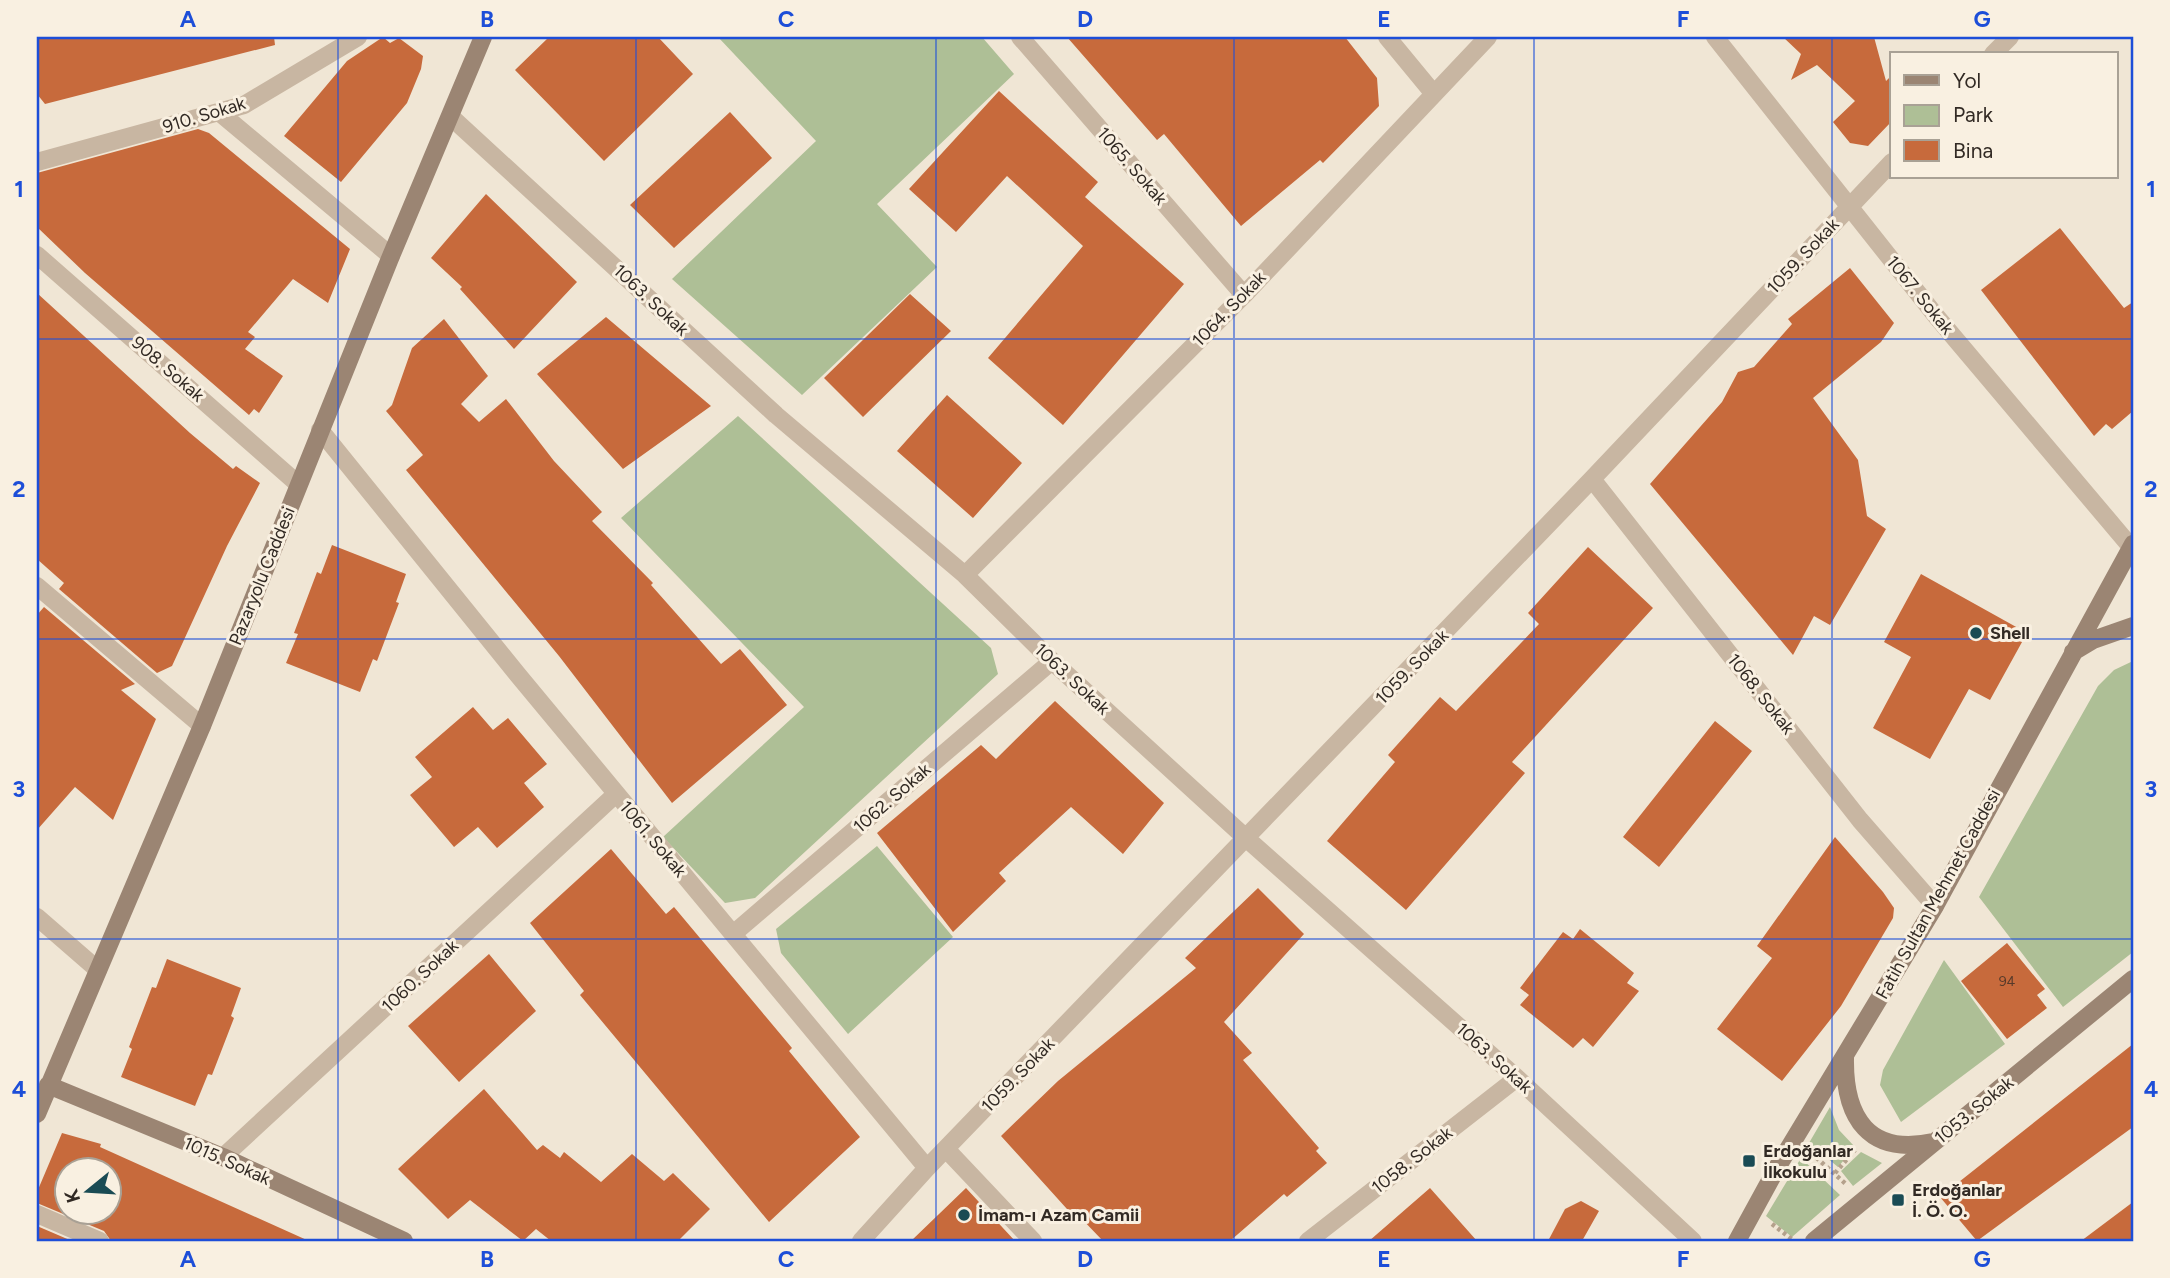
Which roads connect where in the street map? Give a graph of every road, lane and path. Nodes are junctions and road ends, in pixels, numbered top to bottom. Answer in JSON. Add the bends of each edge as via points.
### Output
{"nodes":[{"id":1,"x":358,"y":37,"type":"edge"},
{"id":2,"x":483,"y":37,"type":"edge"},
{"id":3,"x":1020,"y":37,"type":"edge"},
{"id":4,"x":1387,"y":37,"type":"edge"},
{"id":5,"x":1488,"y":37,"type":"edge"},
{"id":6,"x":1715,"y":37,"type":"edge"},
{"id":7,"x":2010,"y":37,"type":"edge"},
{"id":8,"x":1995,"y":52,"type":"edge"},
{"id":9,"x":1434,"y":94,"type":"junction"},
{"id":10,"x":219,"y":112,"type":"junction"},
{"id":11,"x":451,"y":117,"type":"junction"},
{"id":12,"x":37,"y":162,"type":"edge"},
{"id":13,"x":1890,"y":164,"type":"edge"},
{"id":14,"x":1850,"y":206,"type":"junction"},
{"id":15,"x":37,"y":255,"type":"edge"},
{"id":16,"x":391,"y":256,"type":"junction"},
{"id":17,"x":1244,"y":295,"type":"junction"},
{"id":18,"x":320,"y":430,"type":"junction"},
{"id":19,"x":1592,"y":479,"type":"junction"},
{"id":20,"x":299,"y":484,"type":"junction"},
{"id":21,"x":2132,"y":545,"type":"edge"},
{"id":22,"x":965,"y":575,"type":"junction"},
{"id":23,"x":37,"y":586,"type":"edge"},
{"id":24,"x":2133,"y":626,"type":"edge"},
{"id":25,"x":2072,"y":652,"type":"junction"},
{"id":26,"x":1052,"y":661,"type":"junction"},
{"id":27,"x":202,"y":726,"type":"junction"},
{"id":28,"x":616,"y":794,"type":"junction"},
{"id":29,"x":1247,"y":839,"type":"junction"},
{"id":30,"x":1935,"y":906,"type":"junction"},
{"id":31,"x":37,"y":917,"type":"edge"},
{"id":32,"x":733,"y":934,"type":"junction"},
{"id":33,"x":98,"y":970,"type":"junction"},
{"id":34,"x":2133,"y":979,"type":"edge"},
{"id":35,"x":1845,"y":1058,"type":"junction"},
{"id":36,"x":1517,"y":1078,"type":"junction"},
{"id":37,"x":48,"y":1085,"type":"junction"},
{"id":38,"x":37,"y":1114,"type":"edge"},
{"id":39,"x":1870,"y":1134,"type":"junction"},
{"id":40,"x":1795,"y":1139,"type":"junction"},
{"id":41,"x":1936,"y":1141,"type":"junction"},
{"id":42,"x":946,"y":1149,"type":"junction"},
{"id":43,"x":223,"y":1157,"type":"junction"},
{"id":44,"x":928,"y":1168,"type":"junction"},
{"id":45,"x":1835,"y":1173,"type":"junction"},
{"id":46,"x":1863,"y":1201,"type":"junction"},
{"id":47,"x":37,"y":1214,"type":"edge"},
{"id":48,"x":100,"y":1241,"type":"edge"},
{"id":49,"x":404,"y":1241,"type":"edge"},
{"id":50,"x":861,"y":1241,"type":"edge"},
{"id":51,"x":1033,"y":1241,"type":"edge"},
{"id":52,"x":1308,"y":1241,"type":"edge"},
{"id":53,"x":1693,"y":1241,"type":"edge"},
{"id":54,"x":1737,"y":1241,"type":"edge"},
{"id":55,"x":1814,"y":1241,"type":"edge"}],
"edges":[{"from":1,"to":10,"type":"street","name":"910. Sokak","via":[[244,105]]},
{"from":2,"to":11,"type":"main road","name":"Pazaryolu Caddesi"},
{"from":3,"to":17,"type":"street","name":"1065. Sokak"},
{"from":4,"to":9,"type":"street"},
{"from":5,"to":9,"type":"street","name":"1064. Sokak"},
{"from":6,"to":14,"type":"street","name":"1067. Sokak"},
{"from":7,"to":8,"type":"street"},
{"from":9,"to":17,"type":"street","name":"1064. Sokak"},
{"from":10,"to":12,"type":"street","name":"910. Sokak"},
{"from":10,"to":16,"type":"street"},
{"from":11,"to":16,"type":"main road","name":"Pazaryolu Caddesi"},
{"from":11,"to":22,"type":"street","name":"1063. Sokak","via":[[776,415]]},
{"from":13,"to":14,"type":"street","name":"1059. Sokak"},
{"from":14,"to":19,"type":"street","name":"1059. Sokak"},
{"from":14,"to":21,"type":"street","name":"1067. Sokak","via":[[1936,316]]},
{"from":15,"to":20,"type":"street","name":"908. Sokak"},
{"from":16,"to":18,"type":"main road","name":"Pazaryolu Caddesi"},
{"from":17,"to":22,"type":"street","name":"1064. Sokak"},
{"from":18,"to":20,"type":"main road","name":"Pazaryolu Caddesi"},
{"from":18,"to":28,"type":"street","name":"1061. Sokak"},
{"from":19,"to":29,"type":"street","name":"1059. Sokak"},
{"from":19,"to":30,"type":"street","name":"1068. Sokak","via":[[1860,820]]},
{"from":20,"to":27,"type":"main road","name":"Pazaryolu Caddesi"},
{"from":21,"to":25,"type":"main road","name":"Fatih Sultan Mehmet Caddesi"},
{"from":22,"to":26,"type":"street","name":"1063. Sokak"},
{"from":23,"to":27,"type":"street"},
{"from":24,"to":25,"type":"main road"},
{"from":25,"to":30,"type":"main road","name":"Fatih Sultan Mehmet Caddesi"},
{"from":26,"to":29,"type":"street","name":"1063. Sokak"},
{"from":26,"to":32,"type":"street","name":"1062. Sokak"},
{"from":27,"to":33,"type":"main road","name":"Pazaryolu Caddesi"},
{"from":28,"to":32,"type":"street","name":"1061. Sokak"},
{"from":28,"to":43,"type":"street","name":"1060. Sokak"},
{"from":29,"to":36,"type":"street","name":"1063. Sokak"},
{"from":29,"to":42,"type":"street","name":"1059. Sokak"},
{"from":30,"to":35,"type":"main road","name":"Fatih Sultan Mehmet Caddesi"},
{"from":31,"to":33,"type":"street"},
{"from":32,"to":44,"type":"street","name":"1061. Sokak"},
{"from":33,"to":37,"type":"main road","name":"Pazaryolu Caddesi"},
{"from":34,"to":41,"type":"main road","name":"1053. Sokak"},
{"from":35,"to":39,"type":"main road","via":[[1846,1096],[1856,1120]]},
{"from":35,"to":40,"type":"main road","name":"Fatih Sultan Mehmet Caddesi"},
{"from":36,"to":52,"type":"street","name":"1058. Sokak"},
{"from":36,"to":53,"type":"street","name":"1063. Sokak"},
{"from":37,"to":38,"type":"main road","name":"Pazaryolu Caddesi"},
{"from":37,"to":43,"type":"main road","name":"1015. Sokak"},
{"from":39,"to":41,"type":"main road","via":[[1905,1147]]},
{"from":39,"to":45,"type":"path"},
{"from":40,"to":45,"type":"path"},
{"from":40,"to":54,"type":"main road","name":"Fatih Sultan Mehmet Caddesi"},
{"from":41,"to":46,"type":"main road","name":"1053. Sokak"},
{"from":42,"to":44,"type":"street","name":"1059. Sokak"},
{"from":42,"to":51,"type":"street"},
{"from":43,"to":49,"type":"main road","name":"1015. Sokak"},
{"from":44,"to":50,"type":"street"},
{"from":45,"to":46,"type":"path"},
{"from":46,"to":55,"type":"main road","name":"1053. Sokak"},
{"from":47,"to":48,"type":"street"}]}
